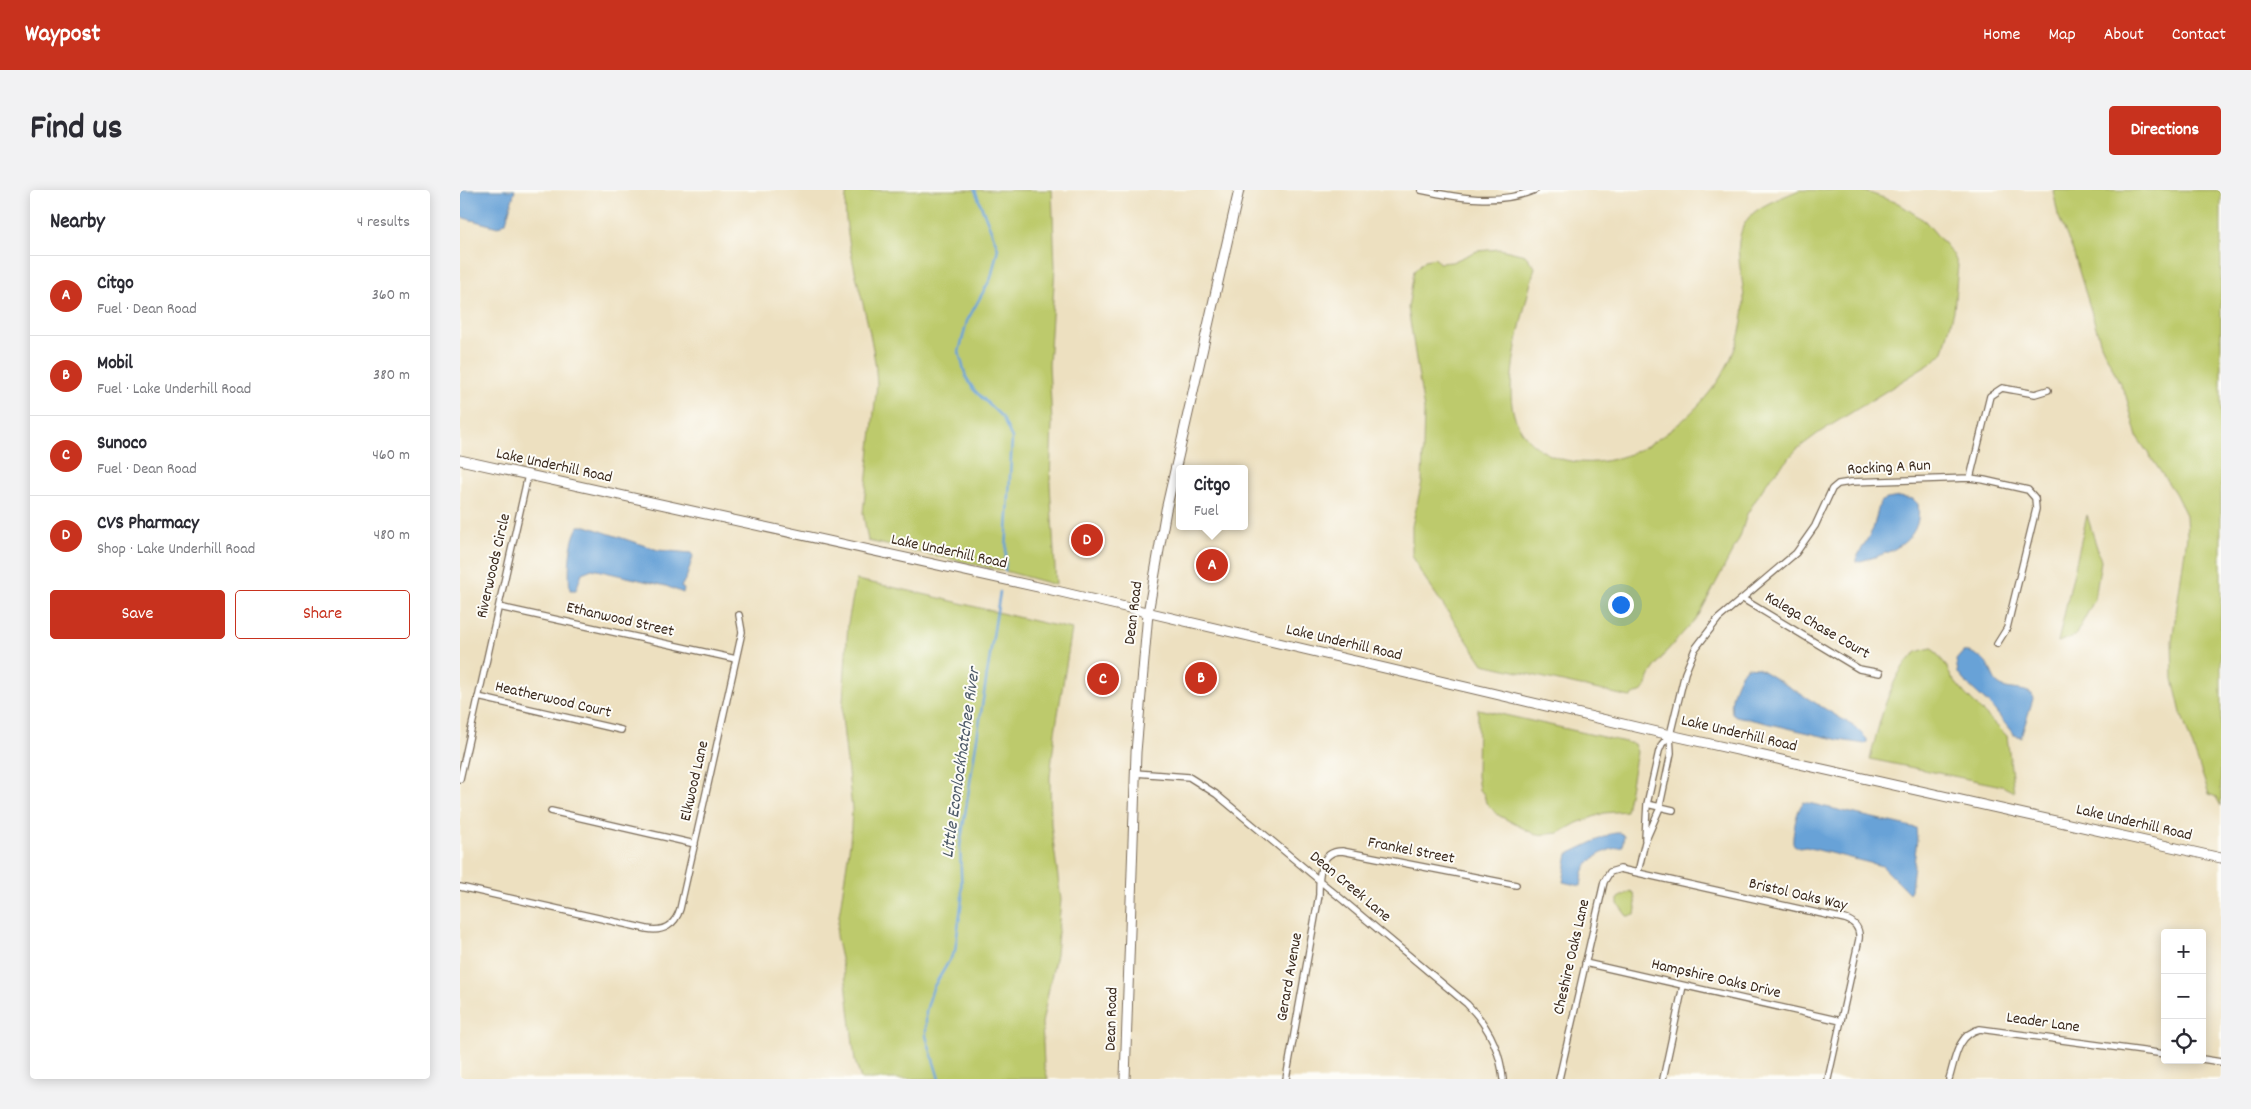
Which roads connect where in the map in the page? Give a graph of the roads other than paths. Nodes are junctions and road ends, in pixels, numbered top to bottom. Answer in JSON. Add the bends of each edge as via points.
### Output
{"nodes":[{"id":1,"x":1239,"y":190,"type":"edge"},
{"id":2,"x":1421,"y":190,"type":"edge"},
{"id":3,"x":1535,"y":190,"type":"edge"},
{"id":4,"x":2048,"y":390,"type":"dead end"},
{"id":5,"x":460,"y":460,"type":"edge"},
{"id":6,"x":1176,"y":465,"type":"edge"},
{"id":7,"x":1176,"y":466,"type":"edge"},
{"id":8,"x":528,"y":475,"type":"junction"},
{"id":9,"x":1970,"y":478,"type":"junction"},
{"id":10,"x":1743,"y":599,"type":"junction"},
{"id":11,"x":499,"y":607,"type":"junction"},
{"id":12,"x":1148,"y":613,"type":"junction"},
{"id":13,"x":739,"y":615,"type":"dead end"},
{"id":14,"x":1997,"y":644,"type":"dead end"},
{"id":15,"x":736,"y":660,"type":"junction"},
{"id":16,"x":1880,"y":674,"type":"dead end"},
{"id":17,"x":478,"y":697,"type":"junction"},
{"id":18,"x":621,"y":730,"type":"dead end"},
{"id":19,"x":1670,"y":735,"type":"junction"},
{"id":20,"x":1135,"y":773,"type":"junction"},
{"id":21,"x":460,"y":779,"type":"edge"},
{"id":22,"x":1647,"y":804,"type":"junction"},
{"id":23,"x":1660,"y":807,"type":"junction"},
{"id":24,"x":1673,"y":810,"type":"dead end"},
{"id":25,"x":551,"y":811,"type":"dead end"},
{"id":26,"x":1645,"y":842,"type":"junction"},
{"id":27,"x":694,"y":844,"type":"junction"},
{"id":28,"x":2221,"y":858,"type":"edge"},
{"id":29,"x":1638,"y":872,"type":"junction"},
{"id":30,"x":1319,"y":880,"type":"junction"},
{"id":31,"x":1516,"y":885,"type":"dead end"},
{"id":32,"x":460,"y":887,"type":"edge"},
{"id":33,"x":1585,"y":963,"type":"junction"},
{"id":34,"x":1684,"y":986,"type":"junction"},
{"id":35,"x":1841,"y":1021,"type":"junction"},
{"id":36,"x":2161,"y":1053,"type":"edge"},
{"id":37,"x":2206,"y":1060,"type":"edge"},
{"id":38,"x":2221,"y":1062,"type":"edge"},
{"id":39,"x":1125,"y":1079,"type":"edge"},
{"id":40,"x":1286,"y":1079,"type":"edge"},
{"id":41,"x":1503,"y":1079,"type":"edge"},
{"id":42,"x":1559,"y":1079,"type":"edge"},
{"id":43,"x":1662,"y":1079,"type":"edge"},
{"id":44,"x":1828,"y":1079,"type":"edge"},
{"id":45,"x":1949,"y":1079,"type":"edge"}],
"edges":[{"from":1,"to":6,"type":"street","name":"Dean Road"},
{"from":2,"to":3,"type":"street","via":[[1474,199],[1504,198]]},
{"from":4,"to":9,"type":"street","via":[[2035,394],[2002,388],[1990,396]]},
{"from":5,"to":8,"type":"street","name":"Lake Underhill Road"},
{"from":7,"to":12,"type":"street","name":"Dean Road"},
{"from":8,"to":11,"type":"street","name":"Riverwoods Circle"},
{"from":8,"to":12,"type":"street","name":"Lake Underhill Road"},
{"from":9,"to":10,"type":"street","name":"Rocking A Run","via":[[1838,484],[1830,492],[1815,526],[1796,553]]},
{"from":9,"to":14,"type":"street","name":"Rocking A Run","via":[[2025,489],[2033,494],[2036,503],[2007,628]]},
{"from":10,"to":16,"type":"street","name":"Kalega Chase Court","via":[[1859,669]]},
{"from":10,"to":19,"type":"street","name":"Rocking A Run","via":[[1712,626],[1695,649],[1685,674]]},
{"from":11,"to":15,"type":"street","name":"Ethanwood Street"},
{"from":11,"to":17,"type":"street","name":"Riverwoods Circle"},
{"from":12,"to":19,"type":"street","name":"Lake Underhill Road"},
{"from":12,"to":20,"type":"street","name":"Dean Road"},
{"from":13,"to":15,"type":"street","name":"Elkwood Lane","via":[[742,632]]},
{"from":15,"to":27,"type":"street","name":"Elkwood Lane"},
{"from":17,"to":18,"type":"street","name":"Heatherwood Court"},
{"from":17,"to":21,"type":"street","name":"Riverwoods Circle"},
{"from":19,"to":22,"type":"street","name":"Rocking A Run","via":[[1660,748]]},
{"from":19,"to":23,"type":"street","name":"Rocking A Run","via":[[1672,753]]},
{"from":19,"to":28,"type":"street","name":"Lake Underhill Road"},
{"from":20,"to":30,"type":"street","name":"Dean Creek Lane","via":[[1184,776],[1200,782]]},
{"from":20,"to":39,"type":"street","name":"Dean Road"},
{"from":22,"to":23,"type":"street"},
{"from":22,"to":26,"type":"street","name":"Rocking A Run"},
{"from":23,"to":24,"type":"street"},
{"from":23,"to":26,"type":"street","name":"Rocking A Run"},
{"from":25,"to":27,"type":"street"},
{"from":26,"to":29,"type":"street","name":"Rocking A Run"},
{"from":27,"to":32,"type":"street","name":"Elkwood Lane","via":[[676,919],[669,926],[651,930]]},
{"from":29,"to":33,"type":"street","name":"Cheshire Oaks Lane","via":[[1620,869],[1607,875]]},
{"from":29,"to":35,"type":"street","name":"Bristol Oaks Way","via":[[1853,923],[1859,937]]},
{"from":30,"to":31,"type":"street","name":"Frankel Street","via":[[1323,862],[1332,853],[1342,850]]},
{"from":30,"to":40,"type":"street","name":"Gerard Avenue"},
{"from":30,"to":41,"type":"street","name":"Dean Creek Lane","via":[[1473,1009],[1494,1041]]},
{"from":33,"to":34,"type":"street","name":"Hampshire Oaks Drive"},
{"from":33,"to":42,"type":"street","name":"Cheshire Oaks Lane"},
{"from":34,"to":35,"type":"street","name":"Hampshire Oaks Drive"},
{"from":34,"to":43,"type":"street"},
{"from":35,"to":44,"type":"street","name":"Bristol Oaks Way"},
{"from":36,"to":45,"type":"street","name":"Leader Lane","via":[[1980,1029],[1969,1033],[1962,1041]]},
{"from":37,"to":38,"type":"street"}]}
